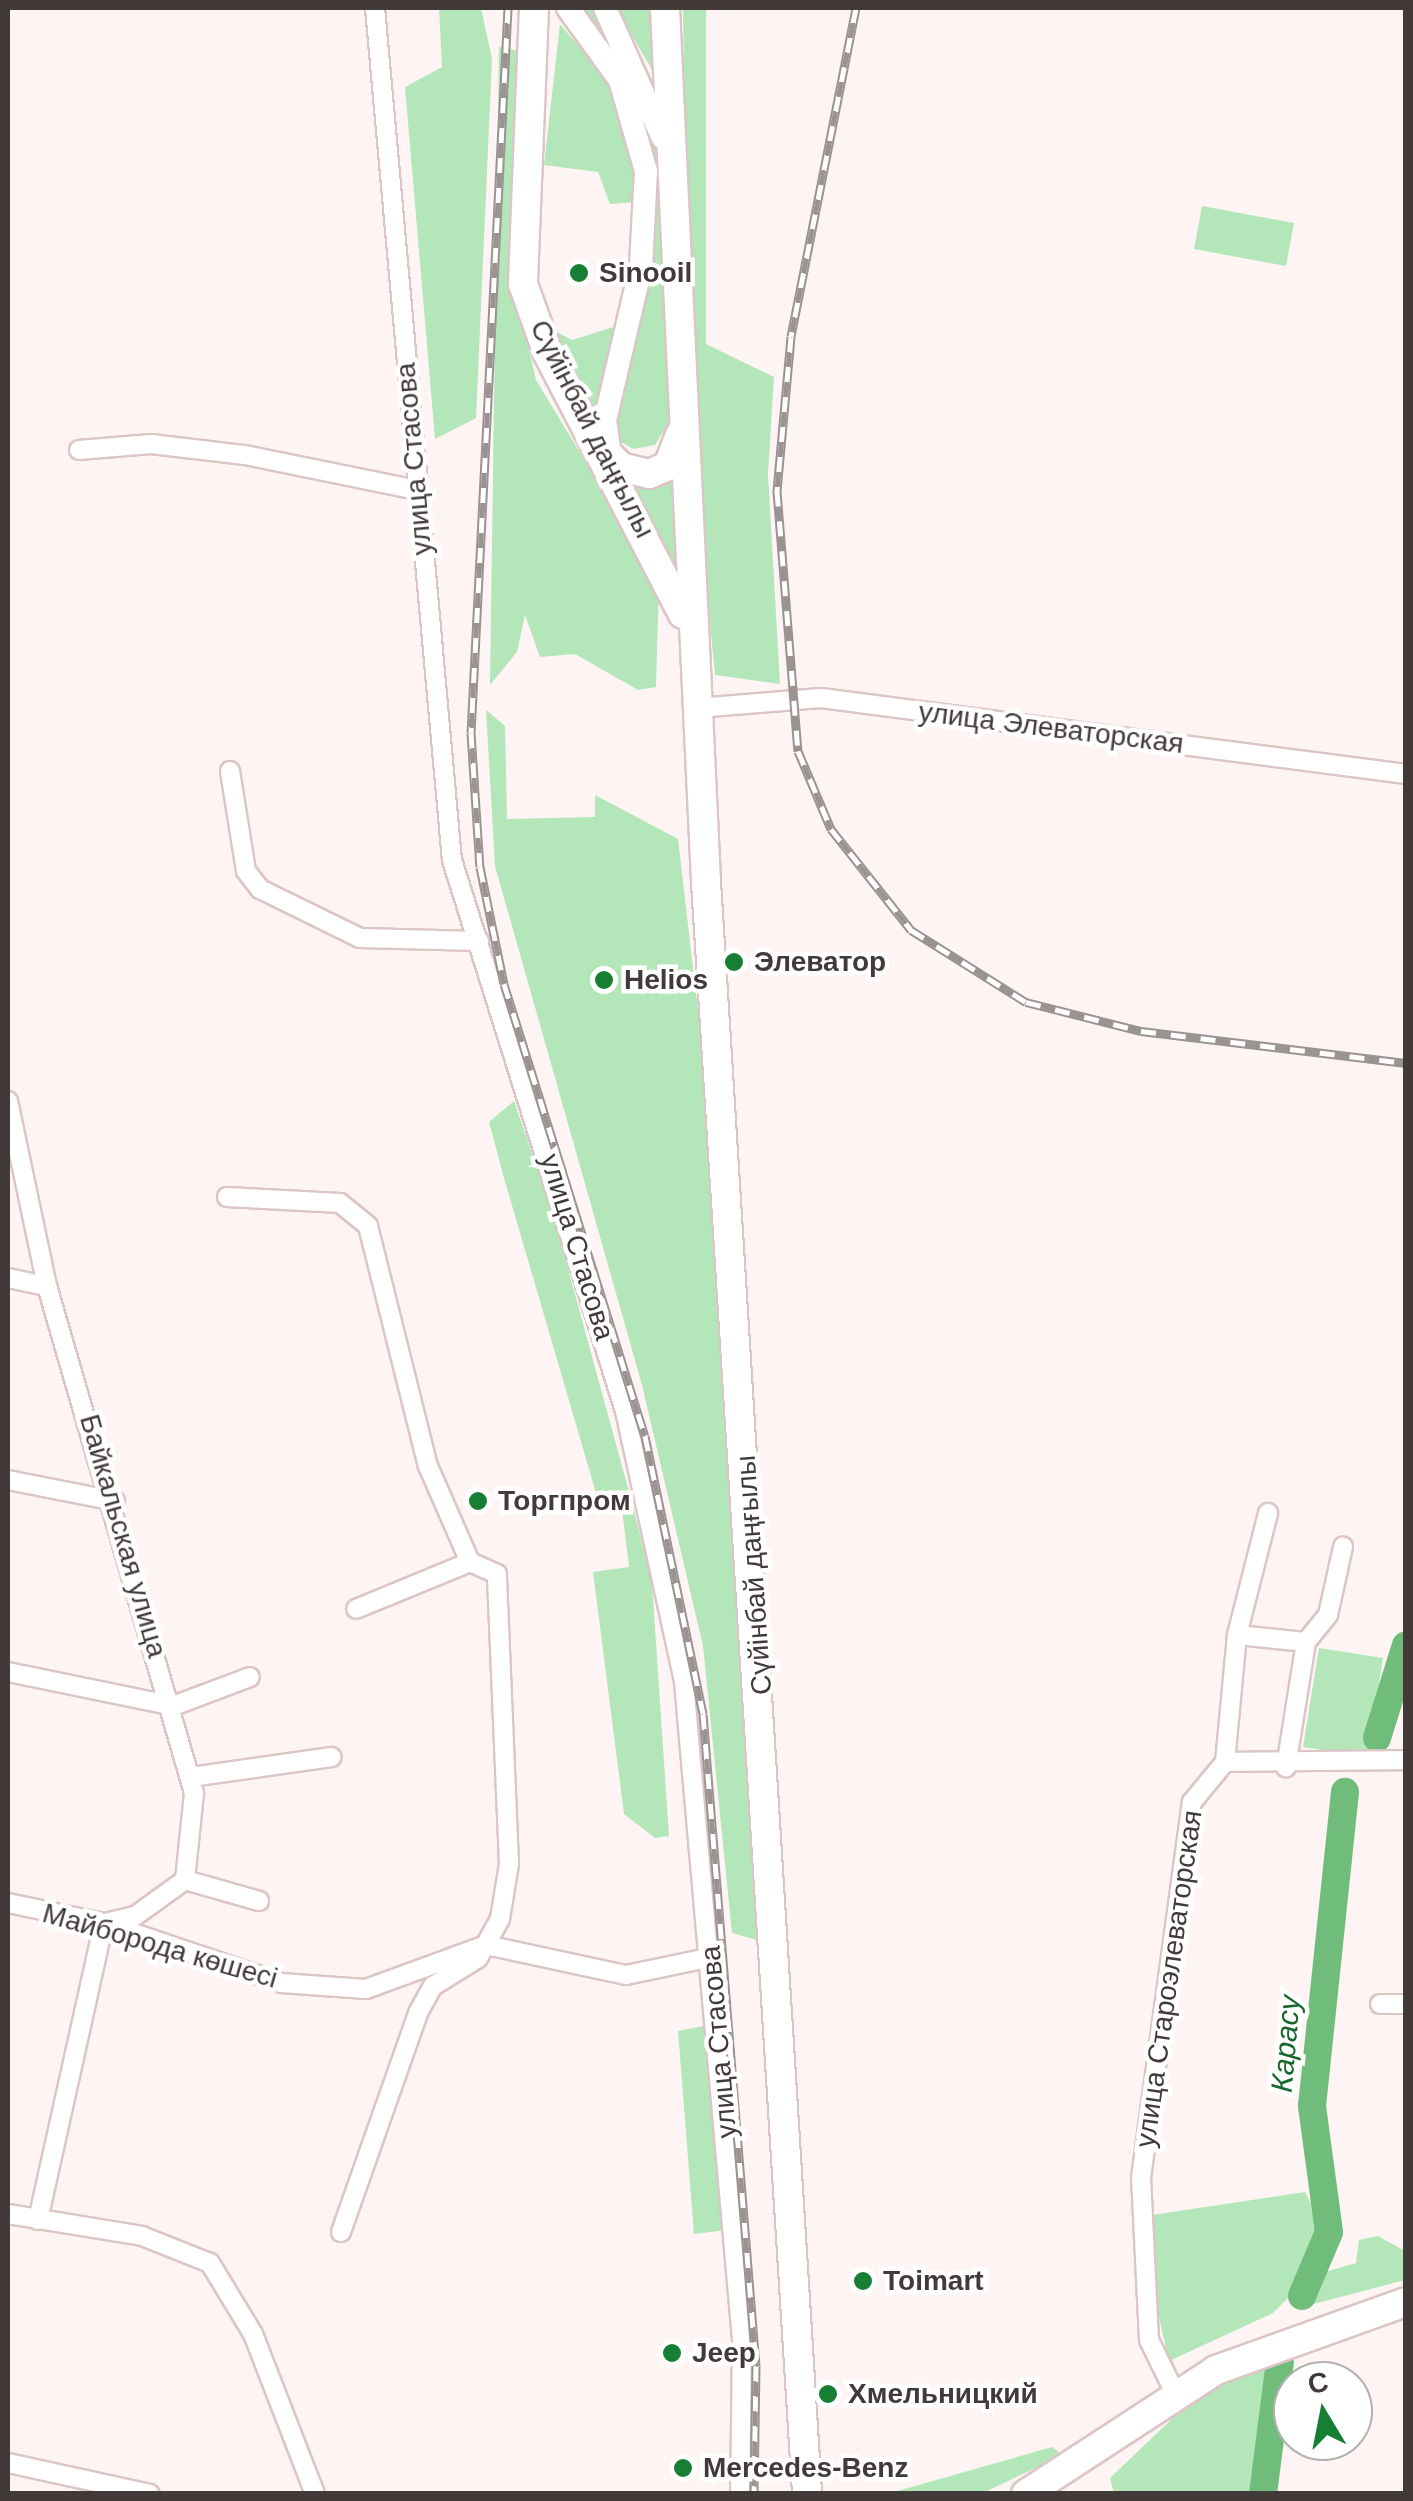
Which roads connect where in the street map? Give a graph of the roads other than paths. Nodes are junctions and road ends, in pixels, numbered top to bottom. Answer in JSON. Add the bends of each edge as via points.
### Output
{"nodes":[{"id":1,"x":376,"y":8,"type":"edge"},
{"id":2,"x":568,"y":8,"type":"edge"},
{"id":3,"x":605,"y":8,"type":"edge"},
{"id":4,"x":665,"y":8,"type":"edge"},
{"id":5,"x":533,"y":21,"type":"edge"},
{"id":6,"x":672,"y":191,"type":"junction"},
{"id":7,"x":682,"y":419,"type":"junction"},
{"id":8,"x":588,"y":432,"type":"junction"},
{"id":9,"x":79,"y":450,"type":"dead end"},
{"id":10,"x":609,"y":456,"type":"junction"},
{"id":11,"x":417,"y":490,"type":"junction"},
{"id":12,"x":618,"y":492,"type":"junction"},
{"id":13,"x":694,"y":664,"type":"junction"},
{"id":14,"x":696,"y":708,"type":"junction"},
{"id":15,"x":230,"y":772,"type":"dead end"},
{"id":16,"x":1406,"y":774,"type":"edge"},
{"id":17,"x":479,"y":941,"type":"junction"},
{"id":18,"x":9,"y":1101,"type":"edge"},
{"id":19,"x":226,"y":1198,"type":"dead end"},
{"id":20,"x":8,"y":1278,"type":"edge"},
{"id":21,"x":47,"y":1286,"type":"junction"},
{"id":22,"x":8,"y":1480,"type":"edge"},
{"id":23,"x":114,"y":1501,"type":"junction"},
{"id":24,"x":1268,"y":1513,"type":"dead end"},
{"id":25,"x":1343,"y":1547,"type":"dead end"},
{"id":26,"x":470,"y":1562,"type":"junction"},
{"id":27,"x":356,"y":1610,"type":"dead end"},
{"id":28,"x":1237,"y":1635,"type":"junction"},
{"id":29,"x":1306,"y":1642,"type":"junction"},
{"id":30,"x":8,"y":1672,"type":"edge"},
{"id":31,"x":250,"y":1677,"type":"dead end"},
{"id":32,"x":173,"y":1706,"type":"junction"},
{"id":33,"x":332,"y":1757,"type":"dead end"},
{"id":34,"x":1406,"y":1760,"type":"edge"},
{"id":35,"x":1224,"y":1762,"type":"junction"},
{"id":36,"x":1286,"y":1767,"type":"junction"},
{"id":37,"x":191,"y":1778,"type":"junction"},
{"id":38,"x":185,"y":1880,"type":"junction"},
{"id":39,"x":260,"y":1901,"type":"dead end"},
{"id":40,"x":8,"y":1903,"type":"edge"},
{"id":41,"x":104,"y":1923,"type":"junction"},
{"id":42,"x":486,"y":1945,"type":"junction"},
{"id":43,"x":712,"y":1957,"type":"junction"},
{"id":44,"x":1380,"y":2004,"type":"dead end"},
{"id":45,"x":1406,"y":2004,"type":"edge"},
{"id":46,"x":8,"y":2214,"type":"edge"},
{"id":47,"x":38,"y":2220,"type":"junction"},
{"id":48,"x":342,"y":2232,"type":"dead end"},
{"id":49,"x":1406,"y":2302,"type":"edge"},
{"id":50,"x":1176,"y":2392,"type":"junction"},
{"id":51,"x":8,"y":2463,"type":"edge"},
{"id":52,"x":1055,"y":2474,"type":"junction"},
{"id":53,"x":810,"y":2491,"type":"edge"},
{"id":54,"x":150,"y":2494,"type":"edge"},
{"id":55,"x":315,"y":2494,"type":"edge"},
{"id":56,"x":740,"y":2494,"type":"edge"},
{"id":57,"x":1002,"y":2494,"type":"edge"},
{"id":58,"x":1026,"y":2494,"type":"edge"}],
"edges":[{"from":1,"to":11,"type":"street","name":"улица Стасова"},
{"from":2,"to":10,"type":"main road","via":[[628,98],[647,218],[607,406]]},
{"from":3,"to":6,"type":"main road","via":[[656,110]]},
{"from":4,"to":6,"type":"main road","name":"Сүйінбай даңғылы"},
{"from":5,"to":8,"type":"main road","name":"Сүйінбай даңғылы","via":[[523,284]]},
{"from":6,"to":7,"type":"main road","name":"Сүйінбай даңғылы"},
{"from":7,"to":10,"type":"main road","via":[[676,454],[661,471],[635,473]]},
{"from":7,"to":13,"type":"main road","name":"Сүйінбай даңғылы"},
{"from":8,"to":10,"type":"main road"},
{"from":8,"to":12,"type":"main road","name":"Сүйінбай даңғылы"},
{"from":9,"to":11,"type":"street","via":[[151,444],[226,452]]},
{"from":10,"to":12,"type":"main road"},
{"from":11,"to":17,"type":"street","name":"улица Стасова","via":[[452,860]]},
{"from":12,"to":13,"type":"main road","name":"Сүйінбай даңғылы","via":[[671,580]]},
{"from":13,"to":14,"type":"main road","name":"Сүйінбай даңғылы"},
{"from":14,"to":16,"type":"street","name":"улица Элеваторская","via":[[822,698]]},
{"from":14,"to":53,"type":"main road","name":"Сүйінбай даңғылы"},
{"from":15,"to":17,"type":"street","via":[[246,871],[260,889],[360,938]]},
{"from":17,"to":43,"type":"street","name":"улица Стасова","via":[[566,1202],[653,1523],[684,1682]]},
{"from":18,"to":21,"type":"street","name":"Байкальская улица"},
{"from":19,"to":26,"type":"street","via":[[340,1203],[368,1226],[428,1466]]},
{"from":20,"to":21,"type":"street"},
{"from":21,"to":23,"type":"street","name":"Байкальская улица"},
{"from":22,"to":23,"type":"street"},
{"from":23,"to":32,"type":"street","name":"Байкальская улица"},
{"from":24,"to":28,"type":"street"},
{"from":25,"to":29,"type":"street","via":[[1328,1615]]},
{"from":26,"to":27,"type":"street"},
{"from":26,"to":42,"type":"street","via":[[496,1574],[508,1844],[500,1920]]},
{"from":28,"to":29,"type":"street"},
{"from":28,"to":35,"type":"street"},
{"from":29,"to":36,"type":"street"},
{"from":30,"to":32,"type":"street"},
{"from":31,"to":32,"type":"street"},
{"from":32,"to":37,"type":"street","name":"Байкальская улица"},
{"from":33,"to":37,"type":"street"},
{"from":34,"to":36,"type":"street"},
{"from":35,"to":36,"type":"street"},
{"from":35,"to":50,"type":"street","name":"улица Староэлеваторская","via":[[1192,1802],[1141,2178],[1149,2340]]},
{"from":37,"to":38,"type":"street","name":"Байкальская улица","via":[[196,1834]]},
{"from":38,"to":39,"type":"street"},
{"from":38,"to":41,"type":"street","via":[[135,1916]]},
{"from":40,"to":41,"type":"street","name":"Майборода көшесі"},
{"from":41,"to":42,"type":"street","name":"Майборода көшесі","via":[[280,1983],[366,1989]]},
{"from":41,"to":47,"type":"street"},
{"from":42,"to":43,"type":"street","via":[[626,1975]]},
{"from":42,"to":48,"type":"street","via":[[432,1986]]},
{"from":43,"to":56,"type":"street","name":"улица Стасова","via":[[742,2340]]},
{"from":44,"to":45,"type":"street"},
{"from":46,"to":47,"type":"street"},
{"from":47,"to":55,"type":"street","via":[[142,2236],[210,2262],[254,2334]]},
{"from":49,"to":50,"type":"main road","via":[[1268,2346]]},
{"from":50,"to":52,"type":"main road"},
{"from":51,"to":54,"type":"street"},
{"from":52,"to":57,"type":"main road"},
{"from":52,"to":58,"type":"main road"}]}
